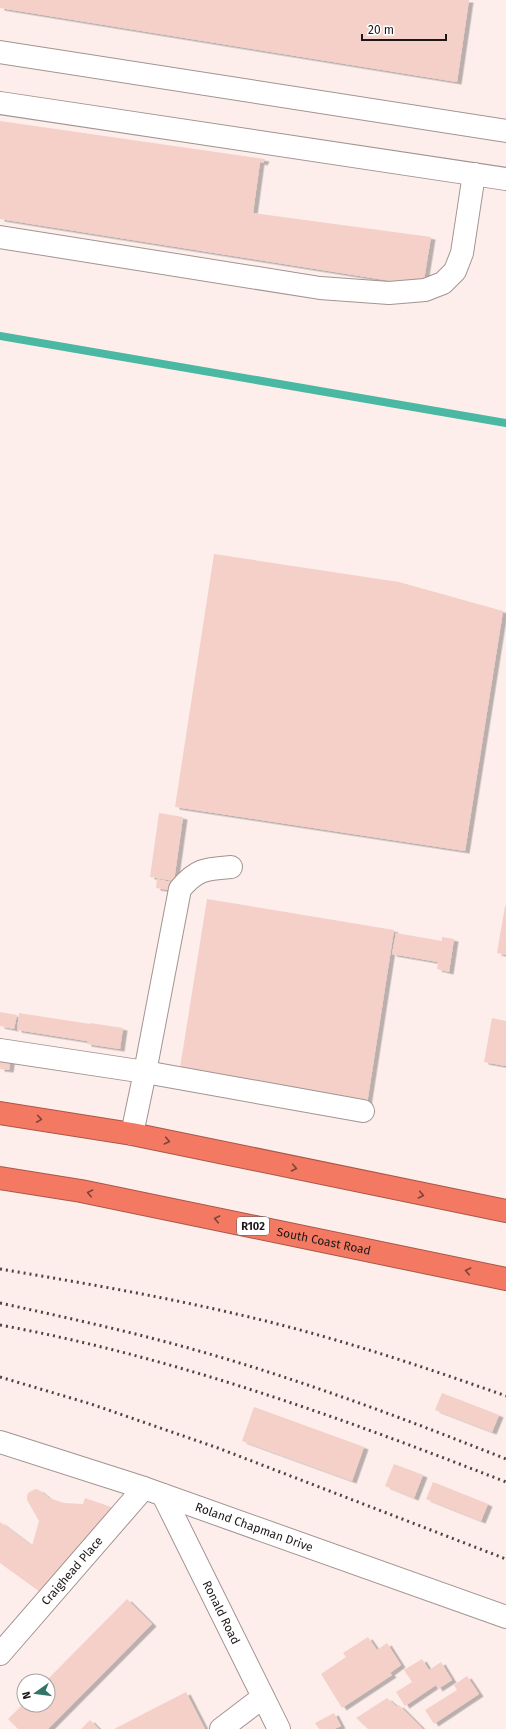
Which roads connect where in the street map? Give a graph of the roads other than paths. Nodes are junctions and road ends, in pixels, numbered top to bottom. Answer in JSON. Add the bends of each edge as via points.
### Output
{"nodes":[{"id":1,"x":0,"y":52,"type":"edge"},
{"id":2,"x":0,"y":103,"type":"edge"},
{"id":3,"x":506,"y":131,"type":"edge"},
{"id":4,"x":474,"y":174,"type":"junction"},
{"id":5,"x":506,"y":179,"type":"edge"},
{"id":6,"x":0,"y":237,"type":"edge"},
{"id":7,"x":231,"y":867,"type":"dead end"},
{"id":8,"x":0,"y":1050,"type":"edge"},
{"id":9,"x":145,"y":1072,"type":"junction"},
{"id":10,"x":363,"y":1111,"type":"dead end"},
{"id":11,"x":0,"y":1113,"type":"edge"},
{"id":12,"x":132,"y":1134,"type":"junction"},
{"id":13,"x":0,"y":1178,"type":"edge"},
{"id":14,"x":506,"y":1212,"type":"edge"},
{"id":15,"x":506,"y":1279,"type":"edge"},
{"id":16,"x":0,"y":1442,"type":"edge"},
{"id":17,"x":154,"y":1492,"type":"junction"},
{"id":18,"x":506,"y":1617,"type":"edge"},
{"id":19,"x":0,"y":1654,"type":"edge"},
{"id":20,"x":263,"y":1697,"type":"junction"},
{"id":21,"x":221,"y":1729,"type":"edge"},
{"id":22,"x":279,"y":1729,"type":"edge"}],
"edges":[{"from":1,"to":3,"type":"street"},
{"from":2,"to":4,"type":"street"},
{"from":4,"to":5,"type":"street"},
{"from":4,"to":6,"type":"street","via":[[462,254],[455,272],[443,283],[425,290],[389,294],[320,288]]},
{"from":7,"to":9,"type":"street","via":[[208,869],[191,877],[180,889]]},
{"from":8,"to":9,"type":"street"},
{"from":9,"to":10,"type":"street"},
{"from":9,"to":12,"type":"street"},
{"from":11,"to":12,"type":"highway","one_way":true},
{"from":12,"to":14,"type":"highway","one_way":true},
{"from":15,"to":13,"type":"highway","name":"South Coast Road","number":"R102","one_way":true,"via":[[81,1191]]},
{"from":16,"to":17,"type":"street","name":"Roland Chapman Drive"},
{"from":17,"to":18,"type":"street","name":"Roland Chapman Drive"},
{"from":17,"to":19,"type":"street","name":"Craighead Place"},
{"from":17,"to":20,"type":"street","name":"Ronald Road"},
{"from":20,"to":21,"type":"street"},
{"from":20,"to":22,"type":"street","name":"Ronald Road"}]}
